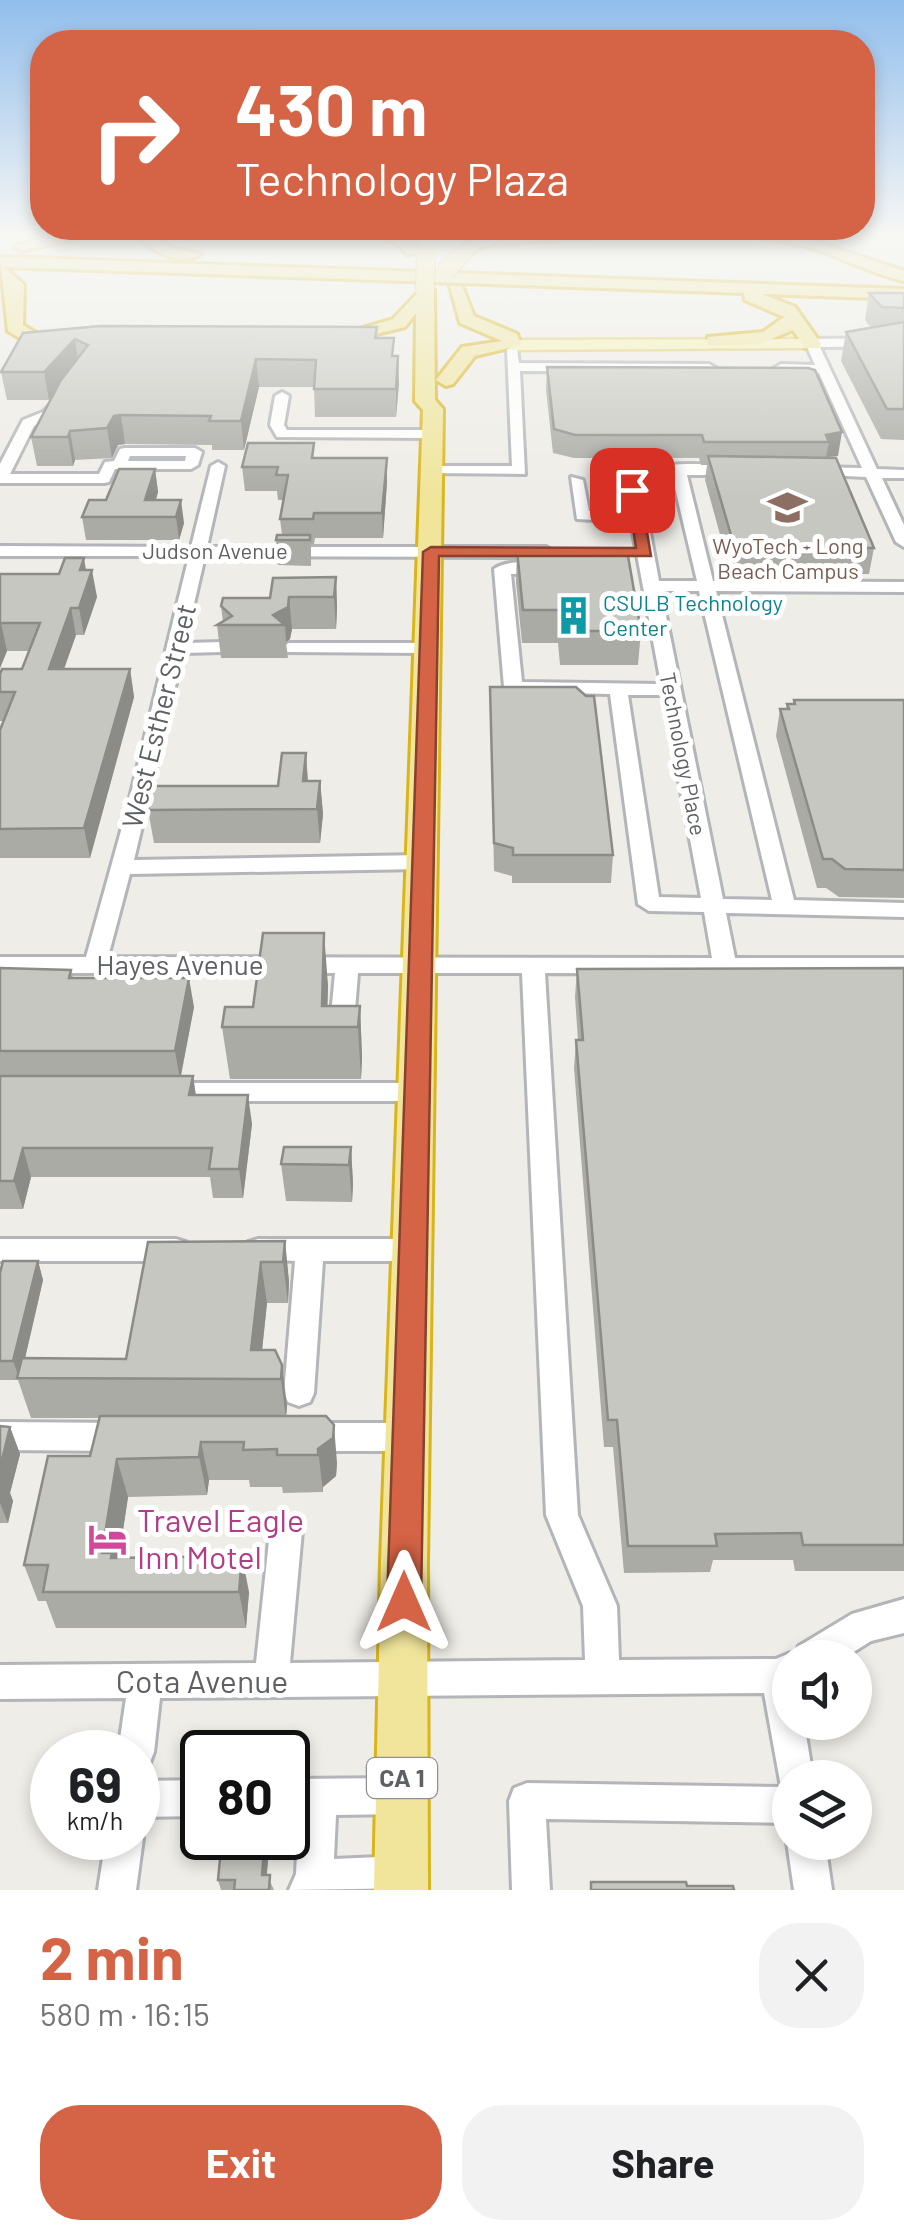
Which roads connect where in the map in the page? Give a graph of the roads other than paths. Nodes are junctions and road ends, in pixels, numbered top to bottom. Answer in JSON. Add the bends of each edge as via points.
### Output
{"nodes":[{"id":1,"x":12,"y":320,"type":"edge"},
{"id":2,"x":401,"y":320,"type":"edge"},
{"id":3,"x":438,"y":320,"type":"edge"},
{"id":4,"x":445,"y":320,"type":"edge"},
{"id":5,"x":468,"y":320,"type":"edge"},
{"id":6,"x":792,"y":320,"type":"edge"},
{"id":7,"x":797,"y":320,"type":"edge"},
{"id":8,"x":808,"y":320,"type":"edge"},
{"id":9,"x":714,"y":341,"type":"junction"},
{"id":10,"x":511,"y":342,"type":"junction"},
{"id":11,"x":904,"y":342,"type":"edge"},
{"id":12,"x":812,"y":344,"type":"junction"},
{"id":13,"x":84,"y":346,"type":"edge"},
{"id":14,"x":380,"y":347,"type":"edge"},
{"id":15,"x":405,"y":356,"type":"dead end"},
{"id":16,"x":513,"y":367,"type":"junction"},
{"id":17,"x":722,"y":368,"type":"edge"},
{"id":18,"x":762,"y":368,"type":"edge"},
{"id":19,"x":823,"y":368,"type":"junction"},
{"id":20,"x":446,"y":380,"type":"junction"},
{"id":21,"x":70,"y":387,"type":"edge"},
{"id":22,"x":282,"y":396,"type":"dead end"},
{"id":23,"x":429,"y":405,"type":"junction"},
{"id":24,"x":432,"y":434,"type":"junction"},
{"id":25,"x":80,"y":466,"type":"dead end"},
{"id":26,"x":218,"y":466,"type":"dead end"},
{"id":27,"x":432,"y":470,"type":"junction"},
{"id":28,"x":678,"y":471,"type":"junction"},
{"id":29,"x":755,"y":471,"type":"edge"},
{"id":30,"x":793,"y":472,"type":"edge"},
{"id":31,"x":878,"y":472,"type":"junction"},
{"id":32,"x":904,"y":472,"type":"edge"},
{"id":33,"x":0,"y":478,"type":"edge"},
{"id":34,"x":576,"y":480,"type":"dead end"},
{"id":35,"x":638,"y":517,"type":"junction"},
{"id":36,"x":904,"y":542,"type":"edge"},
{"id":37,"x":199,"y":550,"type":"junction"},
{"id":38,"x":0,"y":552,"type":"edge"},
{"id":39,"x":431,"y":552,"type":"junction"},
{"id":40,"x":652,"y":586,"type":"junction"},
{"id":41,"x":706,"y":586,"type":"junction"},
{"id":42,"x":904,"y":587,"type":"edge"},
{"id":43,"x":223,"y":647,"type":"edge"},
{"id":44,"x":176,"y":648,"type":"junction"},
{"id":45,"x":289,"y":648,"type":"dead end"},
{"id":46,"x":426,"y":648,"type":"junction"},
{"id":47,"x":618,"y":689,"type":"junction"},
{"id":48,"x":672,"y":690,"type":"junction"},
{"id":49,"x":139,"y":802,"type":"junction"},
{"id":50,"x":161,"y":803,"type":"edge"},
{"id":51,"x":422,"y":862,"type":"junction"},
{"id":52,"x":122,"y":868,"type":"junction"},
{"id":53,"x":712,"y":906,"type":"junction"},
{"id":54,"x":785,"y":906,"type":"junction"},
{"id":55,"x":904,"y":910,"type":"edge"},
{"id":56,"x":0,"y":965,"type":"edge"},
{"id":57,"x":96,"y":965,"type":"junction"},
{"id":58,"x":348,"y":965,"type":"junction"},
{"id":59,"x":420,"y":965,"type":"junction"},
{"id":60,"x":533,"y":965,"type":"junction"},
{"id":61,"x":725,"y":966,"type":"junction"},
{"id":62,"x":904,"y":966,"type":"edge"},
{"id":63,"x":341,"y":1040,"type":"edge"},
{"id":64,"x":139,"y":1092,"type":"edge"},
{"id":65,"x":416,"y":1092,"type":"junction"},
{"id":66,"x":0,"y":1250,"type":"edge"},
{"id":67,"x":310,"y":1250,"type":"junction"},
{"id":68,"x":414,"y":1250,"type":"junction"},
{"id":69,"x":298,"y":1392,"type":"dead end"},
{"id":70,"x":0,"y":1436,"type":"edge"},
{"id":71,"x":156,"y":1437,"type":"edge"},
{"id":72,"x":273,"y":1437,"type":"edge"},
{"id":73,"x":410,"y":1437,"type":"junction"},
{"id":74,"x":286,"y":1531,"type":"dead end"},
{"id":75,"x":904,"y":1616,"type":"edge"},
{"id":76,"x":841,"y":1640,"type":"edge"},
{"id":77,"x":772,"y":1673,"type":"edge"},
{"id":78,"x":603,"y":1679,"type":"junction"},
{"id":79,"x":0,"y":1682,"type":"edge"},
{"id":80,"x":145,"y":1682,"type":"junction"},
{"id":81,"x":271,"y":1682,"type":"junction"},
{"id":82,"x":404,"y":1682,"type":"junction"},
{"id":83,"x":139,"y":1730,"type":"edge"},
{"id":84,"x":402,"y":1796,"type":"junction"},
{"id":85,"x":310,"y":1797,"type":"edge"},
{"id":86,"x":772,"y":1805,"type":"edge"},
{"id":87,"x":121,"y":1860,"type":"edge"},
{"id":88,"x":809,"y":1860,"type":"edge"},
{"id":89,"x":401,"y":1882,"type":"edge"},
{"id":90,"x":312,"y":1884,"type":"edge"},
{"id":91,"x":116,"y":1890,"type":"edge"},
{"id":92,"x":530,"y":1890,"type":"edge"},
{"id":93,"x":813,"y":1890,"type":"edge"}],
"edges":[{"from":1,"to":13,"type":"highway","via":[[24,335]]},
{"from":2,"to":14,"type":"highway","via":[[355,337],[314,342]]},
{"from":3,"to":23,"type":"highway","number":"CA 1"},
{"from":4,"to":20,"type":"highway","number":"CA 1"},
{"from":5,"to":10,"type":"highway"},
{"from":6,"to":9,"type":"highway","via":[[772,335]]},
{"from":7,"to":12,"type":"highway"},
{"from":8,"to":12,"type":"highway"},
{"from":9,"to":10,"type":"main road"},
{"from":9,"to":12,"type":"street"},
{"from":10,"to":12,"type":"main road"},
{"from":10,"to":16,"type":"street"},
{"from":10,"to":20,"type":"highway","via":[[469,351]]},
{"from":11,"to":12,"type":"street"},
{"from":12,"to":19,"type":"street"},
{"from":15,"to":23,"type":"highway"},
{"from":16,"to":17,"type":"street"},
{"from":16,"to":27,"type":"street","via":[[520,470]]},
{"from":18,"to":19,"type":"street"},
{"from":19,"to":31,"type":"street"},
{"from":20,"to":23,"type":"highway","number":"CA 1","via":[[446,402]]},
{"from":21,"to":33,"type":"street","via":[[48,415],[28,423]]},
{"from":22,"to":24,"type":"street","via":[[282,434]]},
{"from":23,"to":24,"type":"highway","number":"CA 1"},
{"from":24,"to":27,"type":"highway","number":"CA 1"},
{"from":25,"to":33,"type":"street","via":[[114,465],[104,479]]},
{"from":26,"to":37,"type":"street","name":"West Esther Street"},
{"from":27,"to":39,"type":"highway","number":"CA 1"},
{"from":28,"to":29,"type":"street","name":"Technology Place"},
{"from":28,"to":35,"type":"street","name":"Technology Place","via":[[646,473],[633,483]]},
{"from":28,"to":41,"type":"street"},
{"from":30,"to":31,"type":"street"},
{"from":31,"to":32,"type":"street"},
{"from":31,"to":36,"type":"street"},
{"from":34,"to":35,"type":"street","via":[[582,516]]},
{"from":35,"to":40,"type":"street","name":"Technology Place","via":[[636,552]]},
{"from":37,"to":38,"type":"street","name":"Judson Avenue"},
{"from":37,"to":39,"type":"street","name":"Judson Avenue"},
{"from":37,"to":44,"type":"street","name":"West Esther Street"},
{"from":39,"to":46,"type":"highway","number":"CA 1"},
{"from":39,"to":47,"type":"street","name":"Judson Avenue","via":[[570,560],[502,569],[513,688]]},
{"from":40,"to":41,"type":"street"},
{"from":40,"to":48,"type":"street","name":"Technology Place"},
{"from":41,"to":42,"type":"street"},
{"from":41,"to":54,"type":"street"},
{"from":43,"to":44,"type":"street"},
{"from":44,"to":49,"type":"street","name":"West Esther Street"},
{"from":45,"to":46,"type":"street"},
{"from":46,"to":51,"type":"highway","number":"CA 1"},
{"from":47,"to":48,"type":"street"},
{"from":47,"to":53,"type":"street","via":[[649,904]]},
{"from":48,"to":53,"type":"street","name":"Technology Place"},
{"from":49,"to":50,"type":"street"},
{"from":49,"to":52,"type":"street","name":"West Esther Street"},
{"from":51,"to":52,"type":"street"},
{"from":51,"to":59,"type":"highway","number":"CA 1"},
{"from":52,"to":57,"type":"street","name":"West Esther Street"},
{"from":53,"to":54,"type":"street"},
{"from":53,"to":61,"type":"street","name":"Technology Place"},
{"from":54,"to":55,"type":"street"},
{"from":56,"to":57,"type":"street","name":"Hayes Avenue"},
{"from":57,"to":58,"type":"street","name":"Hayes Avenue"},
{"from":58,"to":59,"type":"street","name":"Hayes Avenue"},
{"from":58,"to":63,"type":"street"},
{"from":59,"to":60,"type":"street","name":"Hayes Avenue"},
{"from":59,"to":65,"type":"highway","number":"CA 1"},
{"from":60,"to":61,"type":"street","name":"Hayes Avenue"},
{"from":60,"to":78,"type":"street","via":[[562,1515],[600,1606]]},
{"from":61,"to":62,"type":"street","name":"Hayes Avenue"},
{"from":64,"to":65,"type":"street"},
{"from":65,"to":68,"type":"highway","number":"CA 1"},
{"from":66,"to":67,"type":"street"},
{"from":67,"to":68,"type":"street"},
{"from":67,"to":69,"type":"street"},
{"from":68,"to":73,"type":"highway","number":"CA 1"},
{"from":70,"to":71,"type":"street"},
{"from":72,"to":73,"type":"street"},
{"from":73,"to":82,"type":"highway","number":"CA 1"},
{"from":74,"to":81,"type":"street"},
{"from":75,"to":76,"type":"street"},
{"from":77,"to":78,"type":"street","name":"Cota Avenue"},
{"from":78,"to":82,"type":"street","name":"Cota Avenue"},
{"from":79,"to":80,"type":"street","name":"Cota Avenue"},
{"from":80,"to":81,"type":"street","name":"Cota Avenue"},
{"from":80,"to":83,"type":"street"},
{"from":81,"to":82,"type":"street","name":"Cota Avenue"},
{"from":82,"to":84,"type":"highway","number":"CA 1"},
{"from":84,"to":85,"type":"street"},
{"from":84,"to":89,"type":"highway","number":"CA 1"},
{"from":86,"to":92,"type":"street","via":[[527,1802]]},
{"from":87,"to":91,"type":"street"},
{"from":88,"to":93,"type":"street"},
{"from":89,"to":90,"type":"street"}]}
